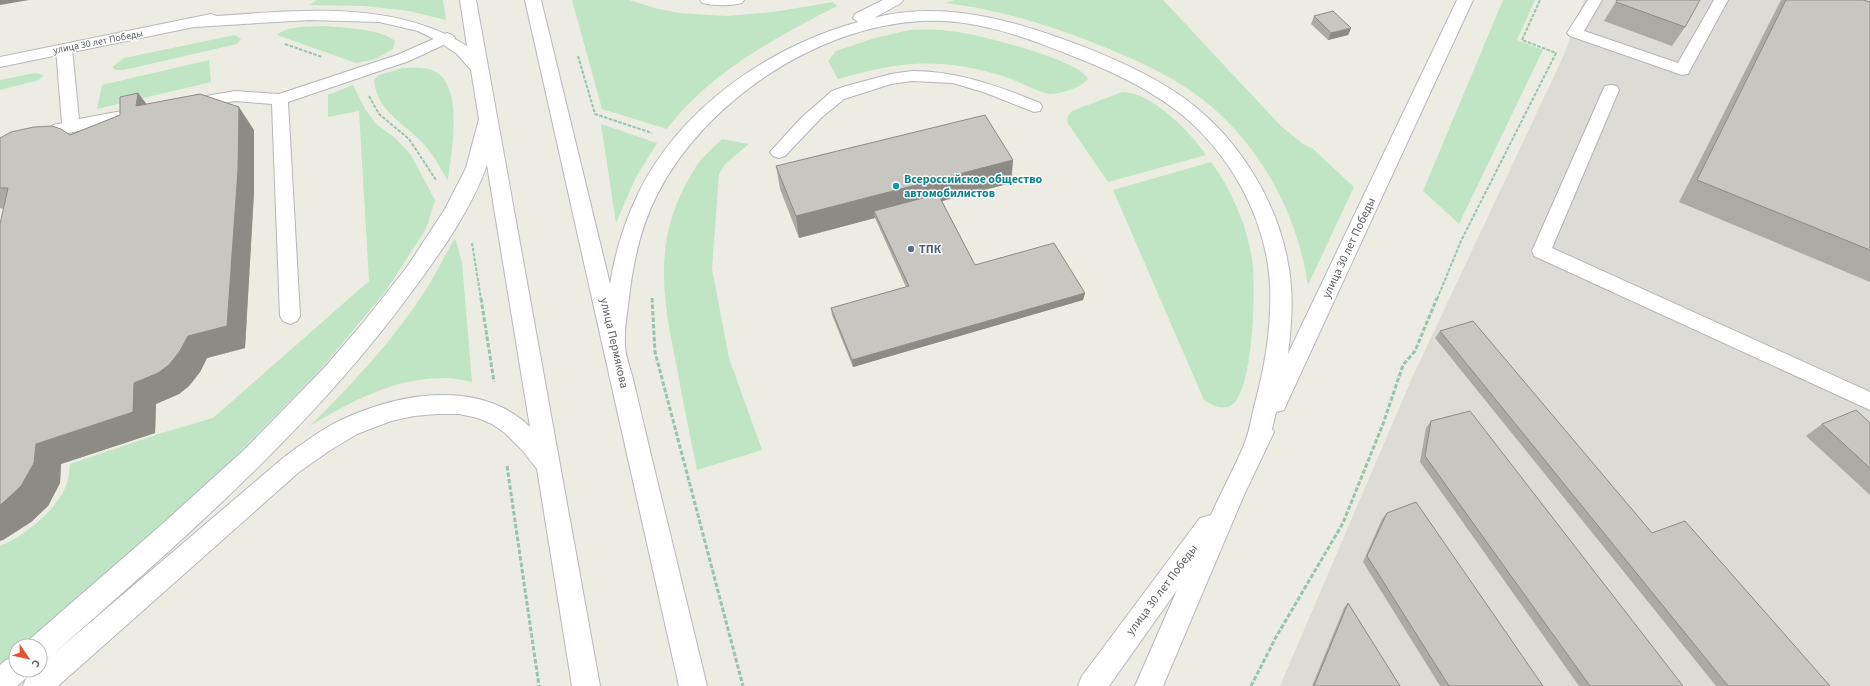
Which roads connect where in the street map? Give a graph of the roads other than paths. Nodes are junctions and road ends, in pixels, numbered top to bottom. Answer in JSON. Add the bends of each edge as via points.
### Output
{"nodes":[{"id":1,"x":468,"y":0,"type":"edge"},
{"id":2,"x":533,"y":0,"type":"edge"},
{"id":3,"x":708,"y":0,"type":"edge"},
{"id":4,"x":736,"y":0,"type":"edge"},
{"id":5,"x":895,"y":0,"type":"edge"},
{"id":6,"x":1465,"y":0,"type":"edge"},
{"id":7,"x":1594,"y":0,"type":"edge"},
{"id":8,"x":1721,"y":0,"type":"edge"},
{"id":9,"x":276,"y":2,"type":"dead end"},
{"id":10,"x":197,"y":23,"type":"junction"},
{"id":11,"x":830,"y":35,"type":"junction"},
{"id":12,"x":447,"y":38,"type":"junction"},
{"id":13,"x":64,"y":49,"type":"junction"},
{"id":14,"x":0,"y":62,"type":"edge"},
{"id":15,"x":479,"y":68,"type":"junction"},
{"id":16,"x":1611,"y":90,"type":"dead end"},
{"id":17,"x":280,"y":99,"type":"junction"},
{"id":18,"x":1034,"y":107,"type":"dead end"},
{"id":19,"x":488,"y":120,"type":"junction"},
{"id":20,"x":71,"y":126,"type":"junction"},
{"id":21,"x":43,"y":134,"type":"edge"},
{"id":22,"x":779,"y":152,"type":"dead end"},
{"id":23,"x":290,"y":316,"type":"dead end"},
{"id":24,"x":614,"y":344,"type":"junction"},
{"id":25,"x":1870,"y":401,"type":"edge"},
{"id":26,"x":1256,"y":446,"type":"junction"},
{"id":27,"x":547,"y":464,"type":"junction"},
{"id":28,"x":1232,"y":495,"type":"junction"},
{"id":29,"x":48,"y":641,"type":"edge"},
{"id":30,"x":8,"y":676,"type":"edge"},
{"id":31,"x":0,"y":683,"type":"edge"},
{"id":32,"x":37,"y":686,"type":"edge"},
{"id":33,"x":586,"y":686,"type":"edge"},
{"id":34,"x":693,"y":686,"type":"edge"},
{"id":35,"x":1092,"y":686,"type":"edge"},
{"id":36,"x":1149,"y":686,"type":"edge"}],
"edges":[{"from":1,"to":15,"type":"street"},
{"from":2,"to":24,"type":"street","name":"улица Пермякова"},
{"from":3,"to":4,"type":"street"},
{"from":5,"to":11,"type":"street"},
{"from":6,"to":26,"type":"street","name":"улица 30 лет Победы"},
{"from":7,"to":8,"type":"lane","via":[[1575,33],[1682,70]]},
{"from":9,"to":10,"type":"street"},
{"from":10,"to":12,"type":"street","via":[[280,16],[370,16],[412,23]]},
{"from":10,"to":13,"type":"street","name":"улица 30 лет Победы"},
{"from":11,"to":24,"type":"street","via":[[793,53],[754,78],[709,113],[682,142],[648,192],[625,251],[617,300]]},
{"from":11,"to":26,"type":"street","via":[[856,26],[905,17],[943,16],[983,22],[1049,41],[1114,67],[1168,96],[1197,118],[1222,146],[1245,179],[1264,217],[1277,259],[1280,282],[1279,333],[1271,390]]},
{"from":12,"to":15,"type":"street","via":[[465,51]]},
{"from":12,"to":17,"type":"lane","via":[[403,58]]},
{"from":13,"to":14,"type":"street","name":"улица 30 лет Победы"},
{"from":13,"to":20,"type":"lane"},
{"from":15,"to":19,"type":"street"},
{"from":16,"to":25,"type":"lane","via":[[1541,251]]},
{"from":17,"to":20,"type":"lane","via":[[235,96]]},
{"from":17,"to":23,"type":"lane"},
{"from":18,"to":22,"type":"lane","via":[[990,88],[959,79],[921,75],[884,80],[840,94],[809,119]]},
{"from":19,"to":27,"type":"street"},
{"from":19,"to":29,"type":"street","via":[[477,166],[445,229],[398,296],[332,375],[270,439],[182,522]]},
{"from":20,"to":21,"type":"lane"},
{"from":24,"to":34,"type":"street","name":"улица Пермякова"},
{"from":26,"to":28,"type":"street","name":"улица 30 лет Победы"},
{"from":27,"to":32,"type":"street","via":[[527,438],[500,417],[480,410],[462,405],[420,405],[375,416],[331,436],[291,465]]},
{"from":27,"to":33,"type":"street"},
{"from":28,"to":35,"type":"street","name":"улица 30 лет Победы"},
{"from":28,"to":36,"type":"street","name":"улица 30 лет Победы"},
{"from":30,"to":31,"type":"street"}]}
